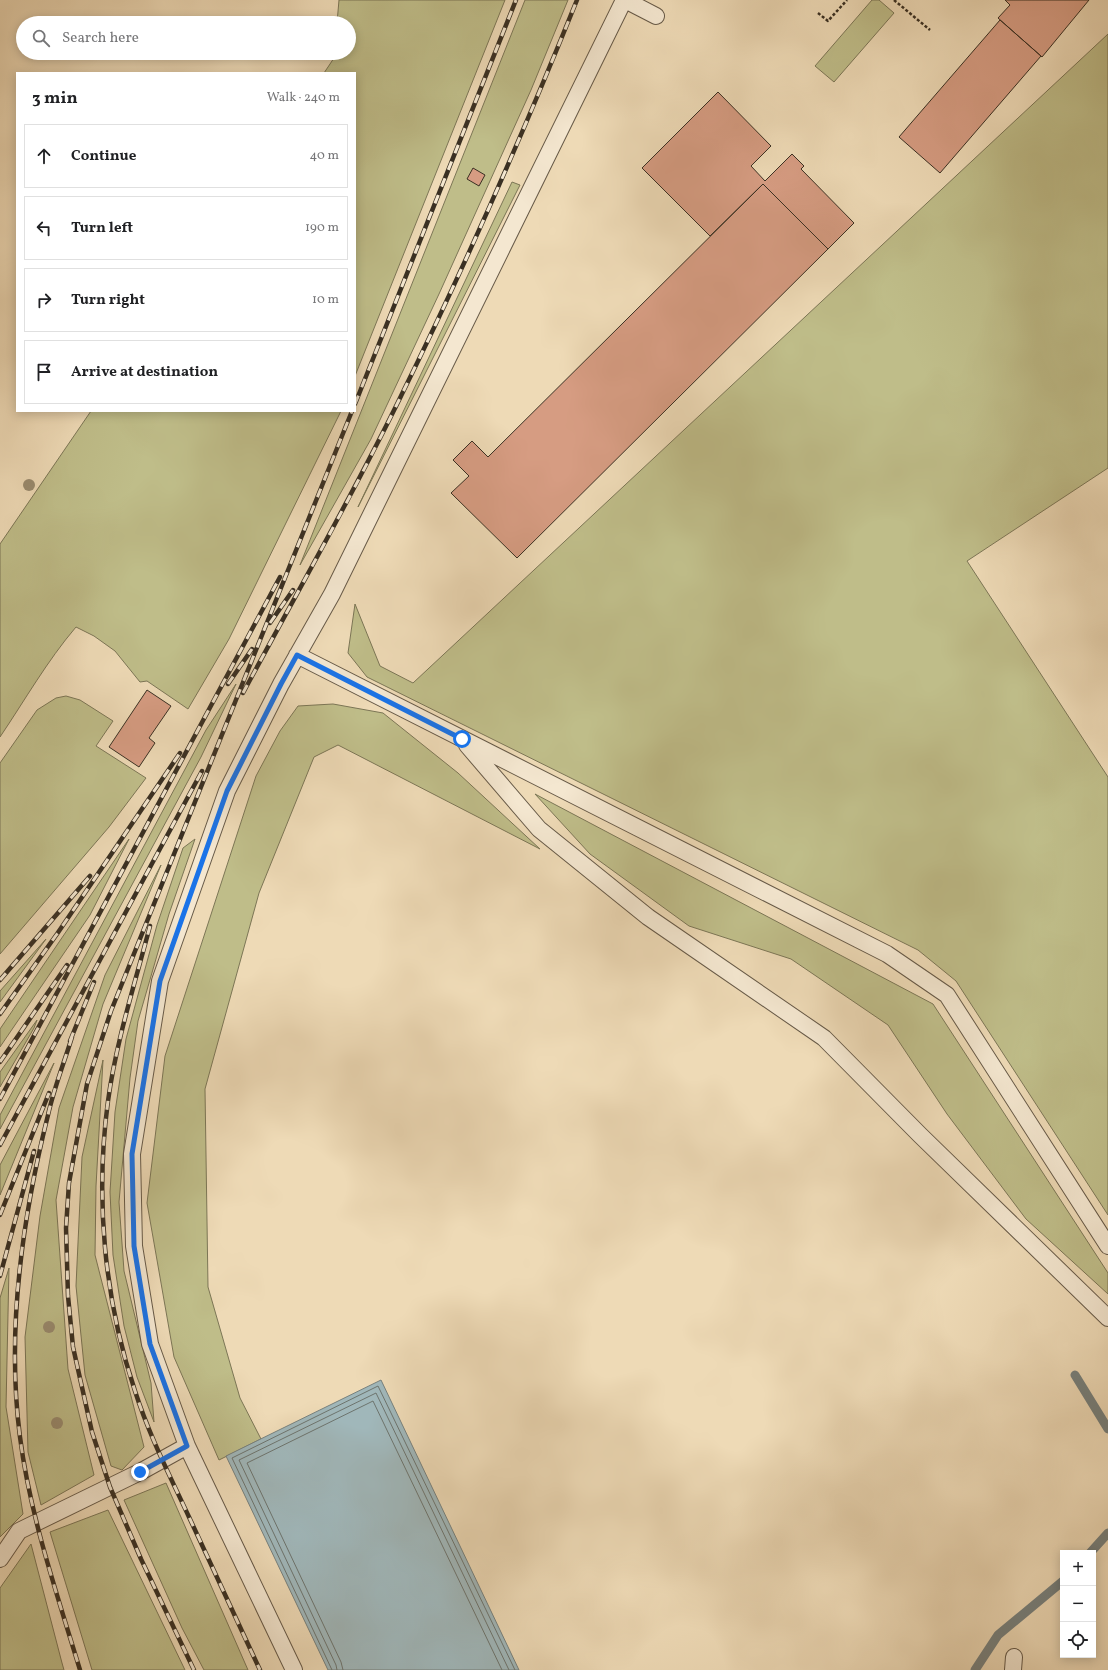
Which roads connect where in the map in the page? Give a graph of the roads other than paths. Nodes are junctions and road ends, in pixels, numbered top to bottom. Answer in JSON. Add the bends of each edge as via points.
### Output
{"nodes":[{"id":1,"x":624,"y":0,"type":"edge"},
{"id":2,"x":656,"y":16,"type":"dead end"},
{"id":3,"x":297,"y":655,"type":"junction"},
{"id":4,"x":462,"y":739,"type":"junction"},
{"id":5,"x":1108,"y":1246,"type":"edge"},
{"id":6,"x":1108,"y":1318,"type":"edge"},
{"id":7,"x":187,"y":1446,"type":"junction"},
{"id":8,"x":0,"y":1559,"type":"edge"},
{"id":9,"x":294,"y":1670,"type":"edge"}],
"edges":[{"from":1,"to":2,"type":"lane"},
{"from":1,"to":3,"type":"lane","via":[[332,594]]},
{"from":3,"to":4,"type":"lane"},
{"from":3,"to":7,"type":"lane","via":[[227,791],[160,981],[132,1154],[134,1246],[150,1344]]},
{"from":4,"to":5,"type":"lane","via":[[887,954],[947,995]]},
{"from":4,"to":6,"type":"lane","via":[[539,829],[648,916],[824,1038]]},
{"from":7,"to":8,"type":"lane","via":[[19,1531]]},
{"from":7,"to":9,"type":"lane"}]}
